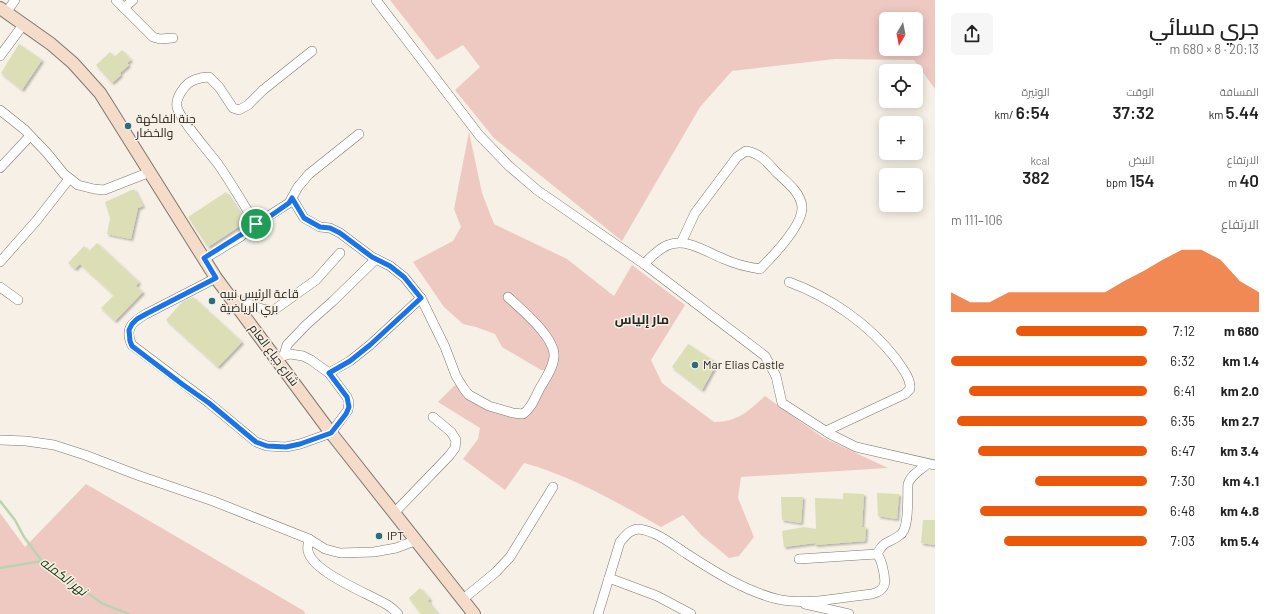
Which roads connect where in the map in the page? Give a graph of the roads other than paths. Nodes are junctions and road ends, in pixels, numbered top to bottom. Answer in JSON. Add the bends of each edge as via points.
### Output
{"nodes":[{"id":1,"x":15,"y":0,"type":"edge"},
{"id":2,"x":116,"y":0,"type":"edge"},
{"id":3,"x":133,"y":0,"type":"edge"},
{"id":4,"x":376,"y":0,"type":"edge"},
{"id":5,"x":124,"y":8,"type":"junction"},
{"id":6,"x":3,"y":11,"type":"edge"},
{"id":7,"x":23,"y":24,"type":"junction"},
{"id":8,"x":173,"y":38,"type":"dead end"},
{"id":9,"x":312,"y":51,"type":"dead end"},
{"id":10,"x":0,"y":56,"type":"edge"},
{"id":11,"x":0,"y":110,"type":"edge"},
{"id":12,"x":359,"y":134,"type":"dead end"},
{"id":13,"x":30,"y":136,"type":"junction"},
{"id":14,"x":0,"y":168,"type":"edge"},
{"id":15,"x":150,"y":172,"type":"junction"},
{"id":16,"x":69,"y":179,"type":"junction"},
{"id":17,"x":292,"y":198,"type":"junction"},
{"id":18,"x":256,"y":224,"type":"junction"},
{"id":19,"x":681,"y":243,"type":"junction"},
{"id":20,"x":340,"y":253,"type":"dead end"},
{"id":21,"x":204,"y":258,"type":"junction"},
{"id":22,"x":376,"y":259,"type":"junction"},
{"id":23,"x":0,"y":262,"type":"edge"},
{"id":24,"x":644,"y":264,"type":"junction"},
{"id":25,"x":216,"y":278,"type":"junction"},
{"id":26,"x":789,"y":282,"type":"dead end"},
{"id":27,"x":0,"y":287,"type":"edge"},
{"id":28,"x":508,"y":297,"type":"dead end"},
{"id":29,"x":421,"y":298,"type":"junction"},
{"id":30,"x":18,"y":300,"type":"dead end"},
{"id":31,"x":233,"y":300,"type":"junction"},
{"id":32,"x":280,"y":356,"type":"junction"},
{"id":33,"x":329,"y":373,"type":"junction"},
{"id":34,"x":434,"y":417,"type":"dead end"},
{"id":35,"x":826,"y":431,"type":"junction"},
{"id":36,"x":331,"y":433,"type":"junction"},
{"id":37,"x":0,"y":440,"type":"edge"},
{"id":38,"x":931,"y":464,"type":"edge"},
{"id":39,"x":553,"y":487,"type":"dead end"},
{"id":40,"x":394,"y":512,"type":"junction"},
{"id":41,"x":309,"y":539,"type":"junction"},
{"id":42,"x":416,"y":540,"type":"junction"},
{"id":43,"x":877,"y":554,"type":"junction"},
{"id":44,"x":799,"y":559,"type":"dead end"},
{"id":45,"x":609,"y":578,"type":"junction"},
{"id":46,"x":462,"y":600,"type":"junction"},
{"id":47,"x":788,"y":600,"type":"junction"},
{"id":48,"x":398,"y":614,"type":"edge"},
{"id":49,"x":474,"y":614,"type":"edge"},
{"id":50,"x":598,"y":614,"type":"edge"},
{"id":51,"x":691,"y":614,"type":"edge"},
{"id":52,"x":849,"y":614,"type":"edge"}],
"edges":[{"from":1,"to":6,"type":"street"},
{"from":2,"to":5,"type":"street"},
{"from":3,"to":5,"type":"street"},
{"from":4,"to":24,"type":"street","via":[[479,135],[509,166],[537,190]]},
{"from":5,"to":8,"type":"street","via":[[156,39]]},
{"from":6,"to":7,"type":"main road","name":"شارع جباع العام"},
{"from":7,"to":10,"type":"street"},
{"from":7,"to":15,"type":"main road","name":"شارع جباع العام","via":[[73,63],[100,93]]},
{"from":9,"to":18,"type":"street","via":[[242,109],[233,108],[219,87],[209,78],[203,77],[193,80],[185,87],[177,101],[180,115],[218,165]]},
{"from":11,"to":13,"type":"street"},
{"from":12,"to":17,"type":"street","via":[[309,174]]},
{"from":13,"to":14,"type":"street"},
{"from":13,"to":16,"type":"street"},
{"from":15,"to":16,"type":"street","via":[[104,190],[84,187]]},
{"from":15,"to":21,"type":"main road","name":"شارع جباع العام"},
{"from":16,"to":23,"type":"street"},
{"from":17,"to":18,"type":"street","via":[[289,203]]},
{"from":17,"to":22,"type":"street","via":[[304,218],[320,227],[340,233]]},
{"from":18,"to":21,"type":"street","via":[[240,237]]},
{"from":19,"to":19,"type":"street","via":[[747,267],[760,269],[778,251],[800,218],[800,199],[794,189],[760,155],[746,151],[737,157],[695,213]]},
{"from":19,"to":24,"type":"street","via":[[660,249]]},
{"from":20,"to":31,"type":"street","via":[[316,280],[274,310],[268,311]]},
{"from":21,"to":25,"type":"main road","name":"شارع جباع العام"},
{"from":22,"to":29,"type":"street","via":[[404,277]]},
{"from":22,"to":32,"type":"street","via":[[306,325]]},
{"from":24,"to":35,"type":"street","via":[[765,356],[776,376],[782,403]]},
{"from":25,"to":31,"type":"main road","name":"شارع جباع العام"},
{"from":25,"to":36,"type":"street","via":[[137,319],[129,330],[132,346],[209,403],[256,442],[267,446],[286,447]]},
{"from":26,"to":35,"type":"street","via":[[823,297],[876,336],[904,370],[910,383],[910,389],[905,394]]},
{"from":27,"to":30,"type":"street"},
{"from":28,"to":29,"type":"street","via":[[547,337],[554,352],[551,369],[530,407],[523,414],[489,406],[469,395],[456,376]]},
{"from":29,"to":33,"type":"street","via":[[370,345]]},
{"from":31,"to":32,"type":"main road","name":"شارع جباع العام"},
{"from":32,"to":33,"type":"street","via":[[303,356]]},
{"from":32,"to":36,"type":"main road","name":"شارع جباع العام"},
{"from":33,"to":36,"type":"street","via":[[347,397],[349,407]]},
{"from":34,"to":40,"type":"street","via":[[451,432],[456,440],[455,448]]},
{"from":35,"to":38,"type":"street","via":[[856,447]]},
{"from":36,"to":40,"type":"main road","name":"شارع جباع العام"},
{"from":37,"to":41,"type":"street","via":[[54,445],[212,501]]},
{"from":38,"to":43,"type":"street","via":[[909,479],[904,533],[885,542]]},
{"from":39,"to":46,"type":"street","via":[[510,557]]},
{"from":40,"to":42,"type":"main road","name":"شارع جباع العام"},
{"from":41,"to":42,"type":"street","via":[[325,549],[340,553],[374,552],[396,548]]},
{"from":41,"to":48,"type":"street","via":[[308,553],[316,564],[391,607]]},
{"from":42,"to":46,"type":"main road","name":"شارع جباع العام"},
{"from":43,"to":44,"type":"street"},
{"from":43,"to":47,"type":"street","via":[[881,559],[885,580],[883,588],[876,593],[807,601]]},
{"from":45,"to":47,"type":"street","via":[[620,542],[625,535],[637,529],[649,531],[742,585],[772,597]]},
{"from":45,"to":50,"type":"street"},
{"from":45,"to":51,"type":"street","via":[[656,596]]},
{"from":46,"to":49,"type":"main road","name":"شارع جباع العام"},
{"from":47,"to":52,"type":"street"}]}
